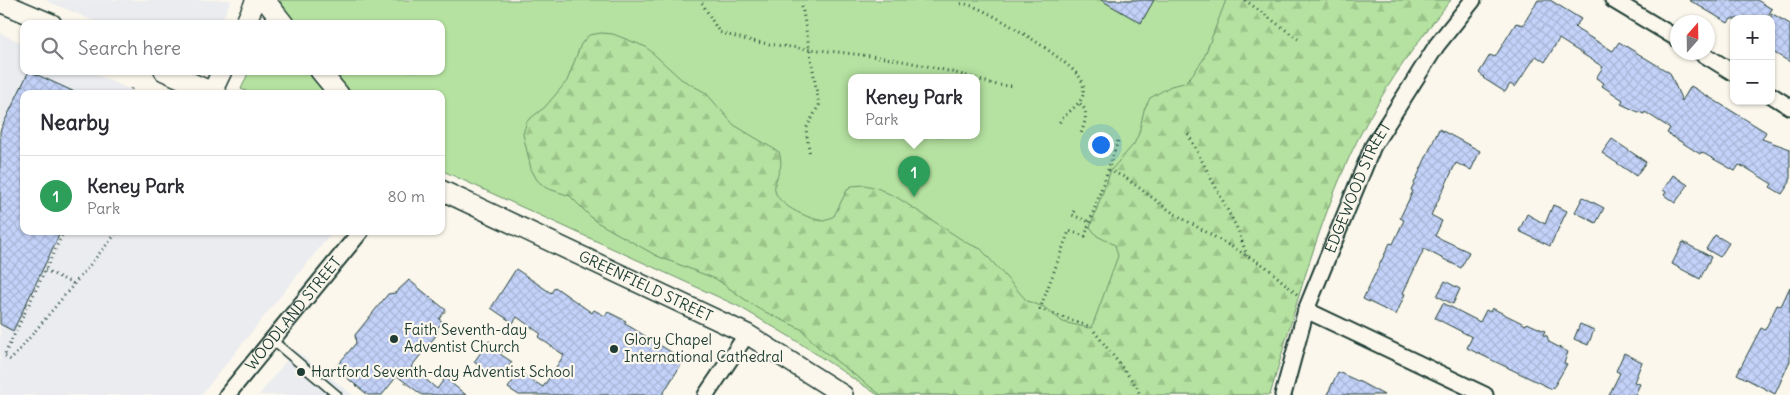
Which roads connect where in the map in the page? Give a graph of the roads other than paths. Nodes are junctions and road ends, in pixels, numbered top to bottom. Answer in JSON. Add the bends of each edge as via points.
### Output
{"nodes":[{"id":1,"x":256,"y":0,"type":"edge"},
{"id":2,"x":265,"y":0,"type":"edge"},
{"id":3,"x":1473,"y":0,"type":"edge"},
{"id":4,"x":1613,"y":0,"type":"edge"},
{"id":5,"x":0,"y":2,"type":"edge"},
{"id":6,"x":43,"y":20,"type":"edge"},
{"id":7,"x":247,"y":20,"type":"edge"},
{"id":8,"x":281,"y":20,"type":"edge"},
{"id":9,"x":1670,"y":34,"type":"edge"},
{"id":10,"x":1713,"y":60,"type":"edge"},
{"id":11,"x":1730,"y":71,"type":"edge"},
{"id":12,"x":173,"y":75,"type":"edge"},
{"id":13,"x":221,"y":75,"type":"edge"},
{"id":14,"x":323,"y":75,"type":"edge"},
{"id":15,"x":207,"y":90,"type":"edge"},
{"id":16,"x":215,"y":90,"type":"edge"},
{"id":17,"x":336,"y":90,"type":"edge"},
{"id":18,"x":1775,"y":98,"type":"edge"},
{"id":19,"x":1790,"y":107,"type":"edge"},
{"id":20,"x":445,"y":192,"type":"edge"},
{"id":21,"x":357,"y":235,"type":"edge"},
{"id":22,"x":1307,"y":307,"type":"junction"},
{"id":23,"x":747,"y":334,"type":"junction"},
{"id":24,"x":272,"y":340,"type":"junction"},
{"id":25,"x":227,"y":395,"type":"edge"},
{"id":26,"x":337,"y":395,"type":"edge"},
{"id":27,"x":706,"y":395,"type":"edge"},
{"id":28,"x":844,"y":395,"type":"edge"},
{"id":29,"x":1283,"y":395,"type":"edge"},
{"id":30,"x":1485,"y":395,"type":"edge"}],
"edges":[{"from":1,"to":7,"type":"street"},
{"from":2,"to":8,"type":"street"},
{"from":3,"to":22,"type":"street","name":"EDGEWOOD STREET","via":[[1437,45],[1373,146]]},
{"from":4,"to":9,"type":"street"},
{"from":5,"to":6,"type":"street"},
{"from":10,"to":11,"type":"street"},
{"from":12,"to":15,"type":"street"},
{"from":13,"to":16,"type":"street"},
{"from":14,"to":17,"type":"street"},
{"from":18,"to":19,"type":"street"},
{"from":20,"to":23,"type":"street","name":"GREENFIELD STREET"},
{"from":21,"to":24,"type":"street","name":"WOODLAND STREET"},
{"from":22,"to":29,"type":"street","name":"EDGEWOOD STREET"},
{"from":22,"to":30,"type":"street"},
{"from":23,"to":27,"type":"street"},
{"from":23,"to":28,"type":"street","name":"GREENFIELD STREET"},
{"from":24,"to":25,"type":"street","name":"WOODLAND STREET"},
{"from":24,"to":26,"type":"lane"}]}
